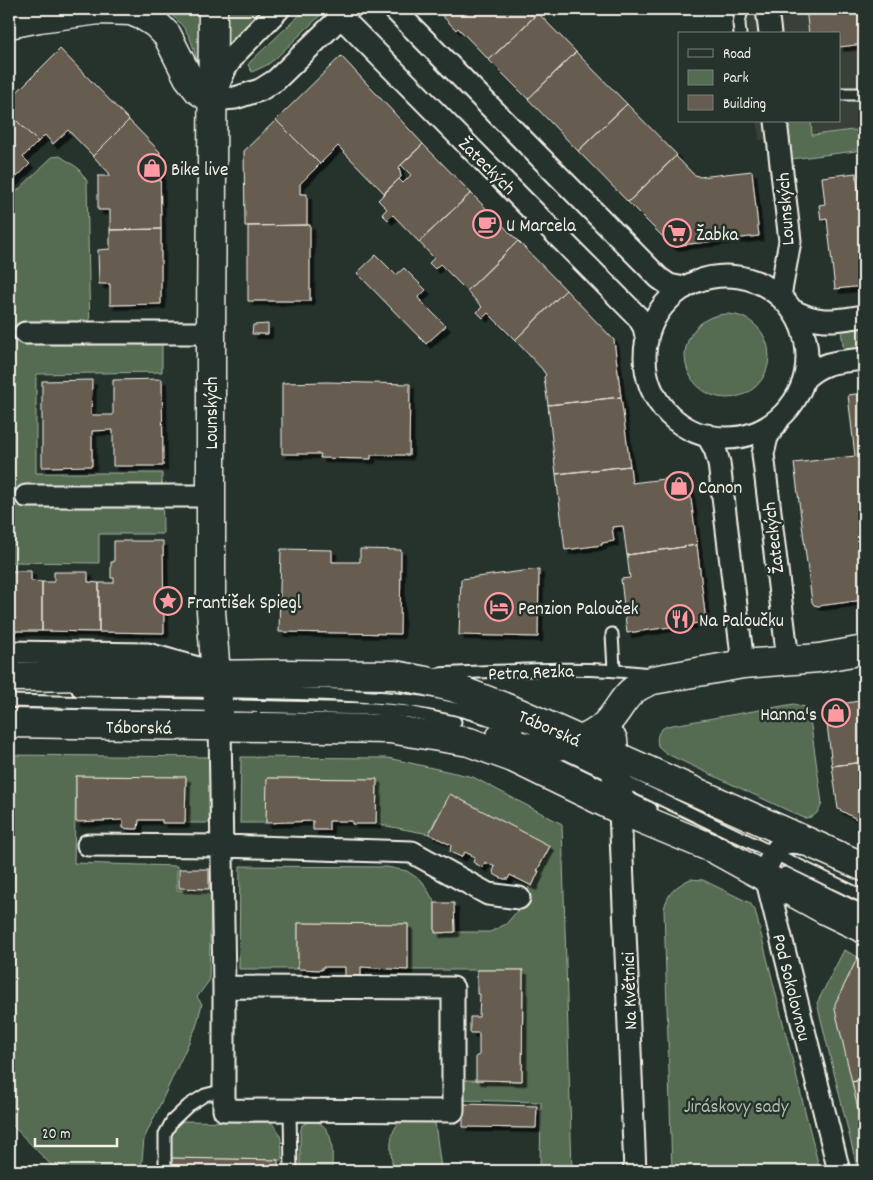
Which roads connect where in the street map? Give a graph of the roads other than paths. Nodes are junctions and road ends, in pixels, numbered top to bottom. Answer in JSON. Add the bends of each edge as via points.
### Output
{"nodes":[{"id":1,"x":22,"y":9,"type":"edge"},
{"id":2,"x":213,"y":9,"type":"edge"},
{"id":3,"x":279,"y":9,"type":"edge"},
{"id":4,"x":394,"y":9,"type":"edge"},
{"id":5,"x":742,"y":9,"type":"edge"},
{"id":6,"x":767,"y":9,"type":"edge"},
{"id":7,"x":345,"y":13,"type":"edge"},
{"id":8,"x":9,"y":23,"type":"edge"},
{"id":9,"x":740,"y":32,"type":"edge"},
{"id":10,"x":770,"y":32,"type":"edge"},
{"id":11,"x":840,"y":94,"type":"edge"},
{"id":12,"x":864,"y":94,"type":"edge"},
{"id":13,"x":213,"y":100,"type":"junction"},
{"id":14,"x":776,"y":122,"type":"edge"},
{"id":15,"x":684,"y":288,"type":"junction"},
{"id":16,"x":786,"y":303,"type":"junction"},
{"id":17,"x":864,"y":316,"type":"edge"},
{"id":18,"x":25,"y":333,"type":"dead end"},
{"id":19,"x":211,"y":333,"type":"junction"},
{"id":20,"x":647,"y":341,"type":"junction"},
{"id":21,"x":864,"y":359,"type":"edge"},
{"id":22,"x":804,"y":379,"type":"junction"},
{"id":23,"x":779,"y":418,"type":"junction"},
{"id":24,"x":707,"y":435,"type":"junction"},
{"id":25,"x":26,"y":496,"type":"dead end"},
{"id":26,"x":210,"y":496,"type":"junction"},
{"id":27,"x":612,"y":634,"type":"dead end"},
{"id":28,"x":864,"y":650,"type":"edge"},
{"id":29,"x":9,"y":652,"type":"edge"},
{"id":30,"x":788,"y":660,"type":"junction"},
{"id":31,"x":743,"y":664,"type":"junction"},
{"id":32,"x":614,"y":669,"type":"junction"},
{"id":33,"x":395,"y":676,"type":"junction"},
{"id":34,"x":666,"y":676,"type":"junction"},
{"id":35,"x":12,"y":685,"type":"edge"},
{"id":36,"x":69,"y":689,"type":"dead end"},
{"id":37,"x":218,"y":699,"type":"junction"},
{"id":38,"x":9,"y":718,"type":"edge"},
{"id":39,"x":610,"y":719,"type":"junction"},
{"id":40,"x":456,"y":722,"type":"junction"},
{"id":41,"x":390,"y":729,"type":"junction"},
{"id":42,"x":541,"y":741,"type":"junction"},
{"id":43,"x":617,"y":784,"type":"junction"},
{"id":44,"x":660,"y":813,"type":"dead end"},
{"id":45,"x":678,"y":822,"type":"dead end"},
{"id":46,"x":88,"y":845,"type":"dead end"},
{"id":47,"x":222,"y":846,"type":"junction"},
{"id":48,"x":818,"y":846,"type":"junction"},
{"id":49,"x":769,"y":865,"type":"junction"},
{"id":50,"x":864,"y":867,"type":"edge"},
{"id":51,"x":864,"y":897,"type":"edge"},
{"id":52,"x":518,"y":898,"type":"dead end"},
{"id":53,"x":864,"y":912,"type":"edge"},
{"id":54,"x":864,"y":929,"type":"edge"},
{"id":55,"x":224,"y":987,"type":"junction"},
{"id":56,"x":224,"y":1090,"type":"junction"},
{"id":57,"x":290,"y":1110,"type":"junction"},
{"id":58,"x":165,"y":1171,"type":"edge"},
{"id":59,"x":291,"y":1171,"type":"edge"},
{"id":60,"x":635,"y":1171,"type":"edge"},
{"id":61,"x":839,"y":1171,"type":"edge"}],
"edges":[{"from":1,"to":8,"type":"street"},
{"from":2,"to":13,"type":"street"},
{"from":3,"to":13,"type":"street","name":"Lounských","via":[[234,54]]},
{"from":4,"to":15,"type":"street","via":[[660,278],[670,285]]},
{"from":5,"to":9,"type":"lane"},
{"from":6,"to":10,"type":"street"},
{"from":7,"to":13,"type":"street","via":[[276,80],[260,90],[235,98]]},
{"from":7,"to":20,"type":"street","name":"Žateckých","via":[[638,317]]},
{"from":8,"to":13,"type":"street","via":[[99,10],[130,11],[145,17],[167,35],[188,77],[198,90]]},
{"from":11,"to":12,"type":"lane"},
{"from":13,"to":19,"type":"street","name":"Lounských"},
{"from":14,"to":16,"type":"street","name":"Lounských","via":[[790,241]]},
{"from":15,"to":16,"type":"street","name":"Žateckých","via":[[717,276],[739,276],[761,283]]},
{"from":15,"to":20,"type":"street","name":"Žateckých","via":[[658,314]]},
{"from":16,"to":17,"type":"street","name":"Žateckých","via":[[805,317],[820,321]]},
{"from":16,"to":22,"type":"street","name":"Žateckých","via":[[801,326],[806,343]]},
{"from":18,"to":19,"type":"street"},
{"from":19,"to":26,"type":"street","name":"Lounských"},
{"from":20,"to":24,"type":"street","name":"Žateckých","via":[[646,365],[656,396],[665,410],[684,426]]},
{"from":21,"to":22,"type":"street","via":[[829,363]]},
{"from":22,"to":23,"type":"street","name":"Žateckých","via":[[795,400]]},
{"from":23,"to":24,"type":"street","name":"Žateckých","via":[[745,436]]},
{"from":23,"to":30,"type":"street","name":"Žateckých","via":[[766,437],[763,454]]},
{"from":24,"to":31,"type":"street","via":[[719,463]]},
{"from":25,"to":26,"type":"street"},
{"from":26,"to":37,"type":"street","name":"Lounských","via":[[211,611]]},
{"from":27,"to":32,"type":"lane"},
{"from":28,"to":30,"type":"street","name":"Petra Rezka"},
{"from":29,"to":37,"type":"street","name":"Táborská","via":[[148,654]]},
{"from":30,"to":31,"type":"street","name":"Petra Rezka"},
{"from":31,"to":34,"type":"street","name":"Petra Rezka"},
{"from":32,"to":33,"type":"lane","name":"Petra Rezka"},
{"from":32,"to":34,"type":"lane","name":"Petra Rezka"},
{"from":33,"to":37,"type":"street","name":"Táborská"},
{"from":33,"to":42,"type":"street","name":"Táborská","via":[[452,687],[517,712]]},
{"from":34,"to":39,"type":"street","name":"Petra Rezka","via":[[634,689]]},
{"from":35,"to":37,"type":"street","name":"Táborská"},
{"from":36,"to":37,"type":"lane"},
{"from":37,"to":38,"type":"street","name":"Táborská"},
{"from":37,"to":40,"type":"lane","via":[[382,710]]},
{"from":37,"to":41,"type":"street","name":"Táborská"},
{"from":37,"to":42,"type":"lane","via":[[369,696],[409,700],[493,720]]},
{"from":37,"to":47,"type":"street"},
{"from":39,"to":42,"type":"street","name":"Petra Rezka","via":[[597,732]]},
{"from":39,"to":43,"type":"street"},
{"from":40,"to":41,"type":"street","name":"Táborská"},
{"from":40,"to":42,"type":"street"},
{"from":41,"to":43,"type":"street","name":"Táborská","via":[[457,739],[513,758]]},
{"from":42,"to":43,"type":"street","name":"Táborská"},
{"from":42,"to":43,"type":"lane"},
{"from":43,"to":44,"type":"lane"},
{"from":43,"to":48,"type":"street","name":"Táborská"},
{"from":43,"to":49,"type":"street","name":"Táborská","via":[[714,850]]},
{"from":43,"to":60,"type":"street","name":"Na Květnici"},
{"from":45,"to":49,"type":"lane"},
{"from":46,"to":47,"type":"street"},
{"from":47,"to":52,"type":"street","via":[[412,852],[488,894]]},
{"from":47,"to":55,"type":"street"},
{"from":48,"to":49,"type":"street","via":[[786,843],[776,848]]},
{"from":48,"to":50,"type":"street","name":"Táborská"},
{"from":49,"to":51,"type":"lane"},
{"from":49,"to":53,"type":"lane"},
{"from":49,"to":54,"type":"street","name":"Táborská"},
{"from":49,"to":61,"type":"street","name":"Pod Sokolovnou"},
{"from":55,"to":56,"type":"street"},
{"from":55,"to":57,"type":"street","via":[[452,988],[454,1111]]},
{"from":56,"to":57,"type":"street","via":[[224,1110]]},
{"from":56,"to":58,"type":"lane","via":[[205,1095],[172,1121],[165,1134]]},
{"from":57,"to":59,"type":"lane"}]}
